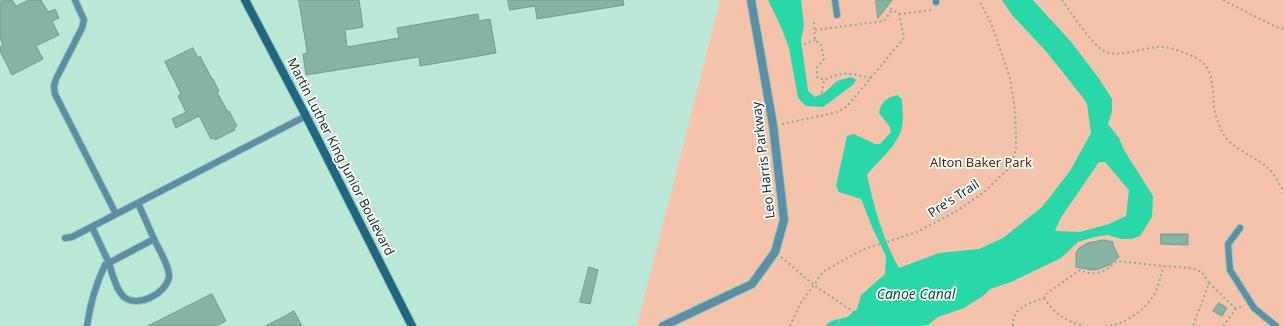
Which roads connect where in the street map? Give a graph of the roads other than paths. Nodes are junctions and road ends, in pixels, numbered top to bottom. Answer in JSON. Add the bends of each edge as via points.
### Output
{"nodes":[{"id":1,"x":75,"y":0,"type":"edge"},
{"id":2,"x":246,"y":0,"type":"edge"},
{"id":3,"x":751,"y":0,"type":"edge"},
{"id":4,"x":835,"y":0,"type":"edge"},
{"id":5,"x":837,"y":15,"type":"dead end"},
{"id":6,"x":306,"y":116,"type":"junction"},
{"id":7,"x":138,"y":203,"type":"junction"},
{"id":8,"x":116,"y":214,"type":"junction"},
{"id":9,"x":92,"y":227,"type":"junction"},
{"id":10,"x":1240,"y":228,"type":"dead end"},
{"id":11,"x":65,"y":238,"type":"dead end"},
{"id":12,"x":154,"y":239,"type":"junction"},
{"id":13,"x":109,"y":263,"type":"junction"},
{"id":14,"x":87,"y":326,"type":"edge"},
{"id":15,"x":412,"y":326,"type":"edge"},
{"id":16,"x":663,"y":326,"type":"edge"},
{"id":17,"x":1276,"y":326,"type":"edge"}],
"edges":[{"from":1,"to":8,"type":"lane","via":[[84,20],[54,86]]},
{"from":2,"to":6,"type":"main road","name":"Martin Luther King Junior Boulevard"},
{"from":3,"to":16,"type":"street","name":"Leo Harris Parkway","via":[[773,125],[784,220],[775,252],[752,284]]},
{"from":4,"to":5,"type":"lane"},
{"from":6,"to":7,"type":"lane"},
{"from":6,"to":15,"type":"main road","name":"Martin Luther King Junior Boulevard"},
{"from":7,"to":8,"type":"lane"},
{"from":7,"to":12,"type":"lane"},
{"from":8,"to":9,"type":"lane"},
{"from":9,"to":11,"type":"lane"},
{"from":9,"to":13,"type":"lane"},
{"from":10,"to":17,"type":"lane","via":[[1228,244],[1230,270],[1254,308]]},
{"from":12,"to":13,"type":"lane"},
{"from":12,"to":13,"type":"lane","via":[[169,276],[162,290],[152,296],[140,301],[124,296],[118,288]]},
{"from":13,"to":14,"type":"lane","via":[[105,264],[94,292]]}]}
